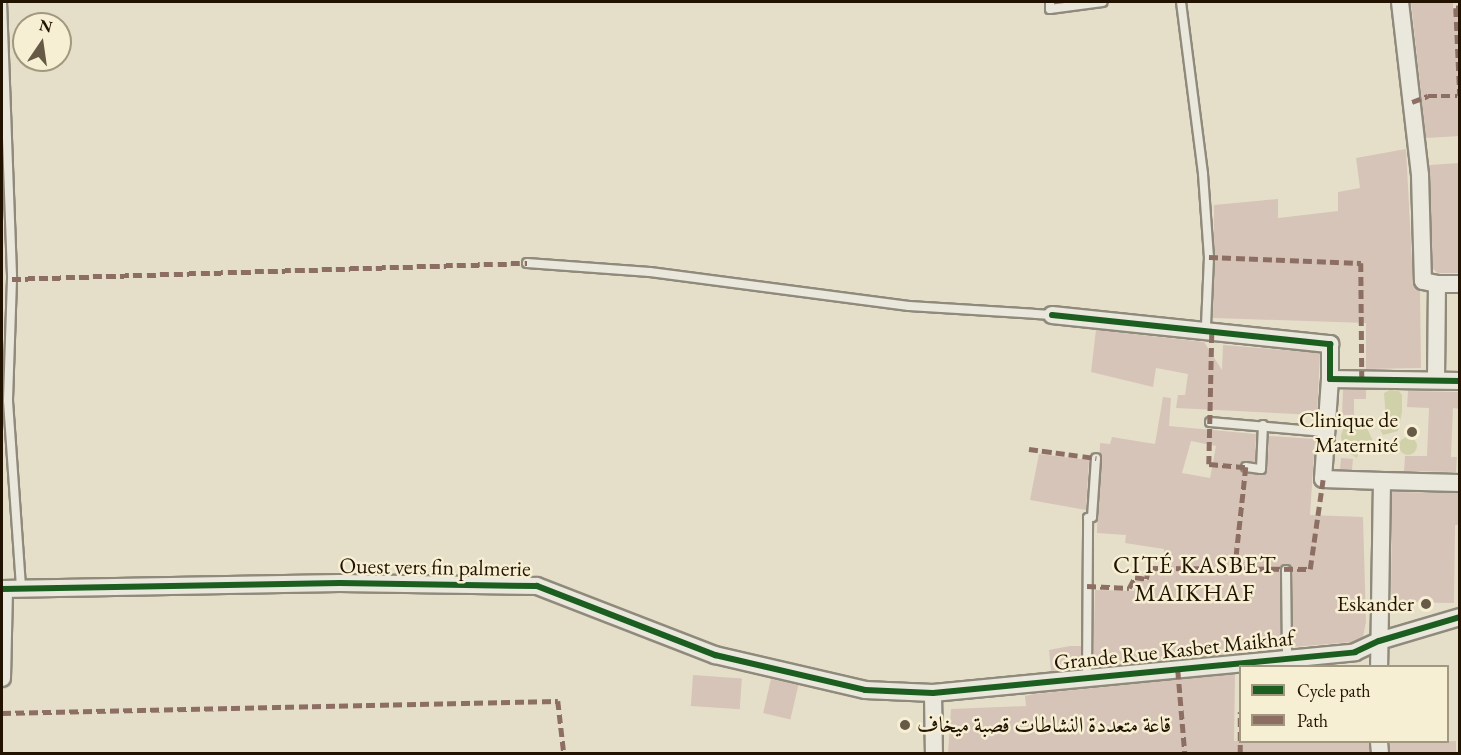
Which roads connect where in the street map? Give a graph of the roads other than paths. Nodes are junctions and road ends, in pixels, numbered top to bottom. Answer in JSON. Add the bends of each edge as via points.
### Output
{"nodes":[{"id":1,"x":2,"y":2,"type":"edge"},
{"id":2,"x":1050,"y":2,"type":"edge"},
{"id":3,"x":1103,"y":2,"type":"edge"},
{"id":4,"x":1181,"y":2,"type":"edge"},
{"id":5,"x":1400,"y":2,"type":"edge"},
{"id":6,"x":527,"y":263,"type":"dead end"},
{"id":7,"x":1437,"y":284,"type":"junction"},
{"id":8,"x":1460,"y":284,"type":"edge"},
{"id":9,"x":1052,"y":315,"type":"joint"},
{"id":10,"x":1212,"y":334,"type":"junction"},
{"id":11,"x":1330,"y":379,"type":"junction"},
{"id":12,"x":1436,"y":380,"type":"junction"},
{"id":13,"x":1460,"y":381,"type":"edge"},
{"id":14,"x":1210,"y":422,"type":"dead end"},
{"id":15,"x":1263,"y":425,"type":"junction"},
{"id":16,"x":1325,"y":432,"type":"junction"},
{"id":17,"x":1095,"y":458,"type":"dead end"},
{"id":18,"x":1246,"y":467,"type":"dead end"},
{"id":19,"x":1382,"y":481,"type":"junction"},
{"id":20,"x":1460,"y":483,"type":"edge"},
{"id":21,"x":1286,"y":570,"type":"dead end"},
{"id":22,"x":9,"y":588,"type":"edge"},
{"id":23,"x":1460,"y":617,"type":"edge"},
{"id":24,"x":1379,"y":641,"type":"junction"},
{"id":25,"x":1287,"y":657,"type":"junction"},
{"id":26,"x":1246,"y":665,"type":"edge"},
{"id":27,"x":1379,"y":665,"type":"edge"},
{"id":28,"x":1239,"y":666,"type":"edge"},
{"id":29,"x":1087,"y":677,"type":"junction"},
{"id":30,"x":2,"y":678,"type":"edge"},
{"id":31,"x":887,"y":692,"type":"joint"},
{"id":32,"x":933,"y":693,"type":"junction"},
{"id":33,"x":934,"y":753,"type":"edge"}],
"edges":[{"from":1,"to":22,"type":"lane","via":[[12,279]]},
{"from":2,"to":3,"type":"lane","via":[[1050,9]]},
{"from":4,"to":10,"type":"lane","via":[[1203,174],[1209,257],[1206,326]]},
{"from":5,"to":7,"type":"street","via":[[1419,175],[1423,281]]},
{"from":6,"to":9,"type":"lane","via":[[650,272],[909,306]]},
{"from":7,"to":8,"type":"street"},
{"from":7,"to":12,"type":"street"},
{"from":9,"to":10,"type":"street"},
{"from":10,"to":11,"type":"street","via":[[1329,344]]},
{"from":11,"to":12,"type":"street"},
{"from":11,"to":16,"type":"street"},
{"from":12,"to":13,"type":"street"},
{"from":14,"to":15,"type":"lane"},
{"from":15,"to":16,"type":"lane"},
{"from":15,"to":18,"type":"lane","via":[[1261,469]]},
{"from":16,"to":19,"type":"street","via":[[1323,479]]},
{"from":17,"to":29,"type":"lane","via":[[1092,517],[1088,518]]},
{"from":19,"to":20,"type":"street"},
{"from":19,"to":24,"type":"street"},
{"from":21,"to":25,"type":"lane"},
{"from":22,"to":30,"type":"street"},
{"from":22,"to":31,"type":"street","name":"Ouest vers fin palmerie","via":[[340,583],[537,586],[715,655]]},
{"from":23,"to":24,"type":"street","name":"Grande Rue Kasbet Maikhaf"},
{"from":24,"to":25,"type":"street","name":"Grande Rue Kasbet Maikhaf","via":[[1355,652]]},
{"from":24,"to":27,"type":"street"},
{"from":25,"to":26,"type":"street","name":"Grande Rue Kasbet Maikhaf"},
{"from":28,"to":29,"type":"street","name":"Grande Rue Kasbet Maikhaf"},
{"from":29,"to":32,"type":"street","name":"Grande Rue Kasbet Maikhaf"},
{"from":31,"to":32,"type":"street","name":"Grande Rue Kasbet Maikhaf"},
{"from":32,"to":33,"type":"street"}]}
